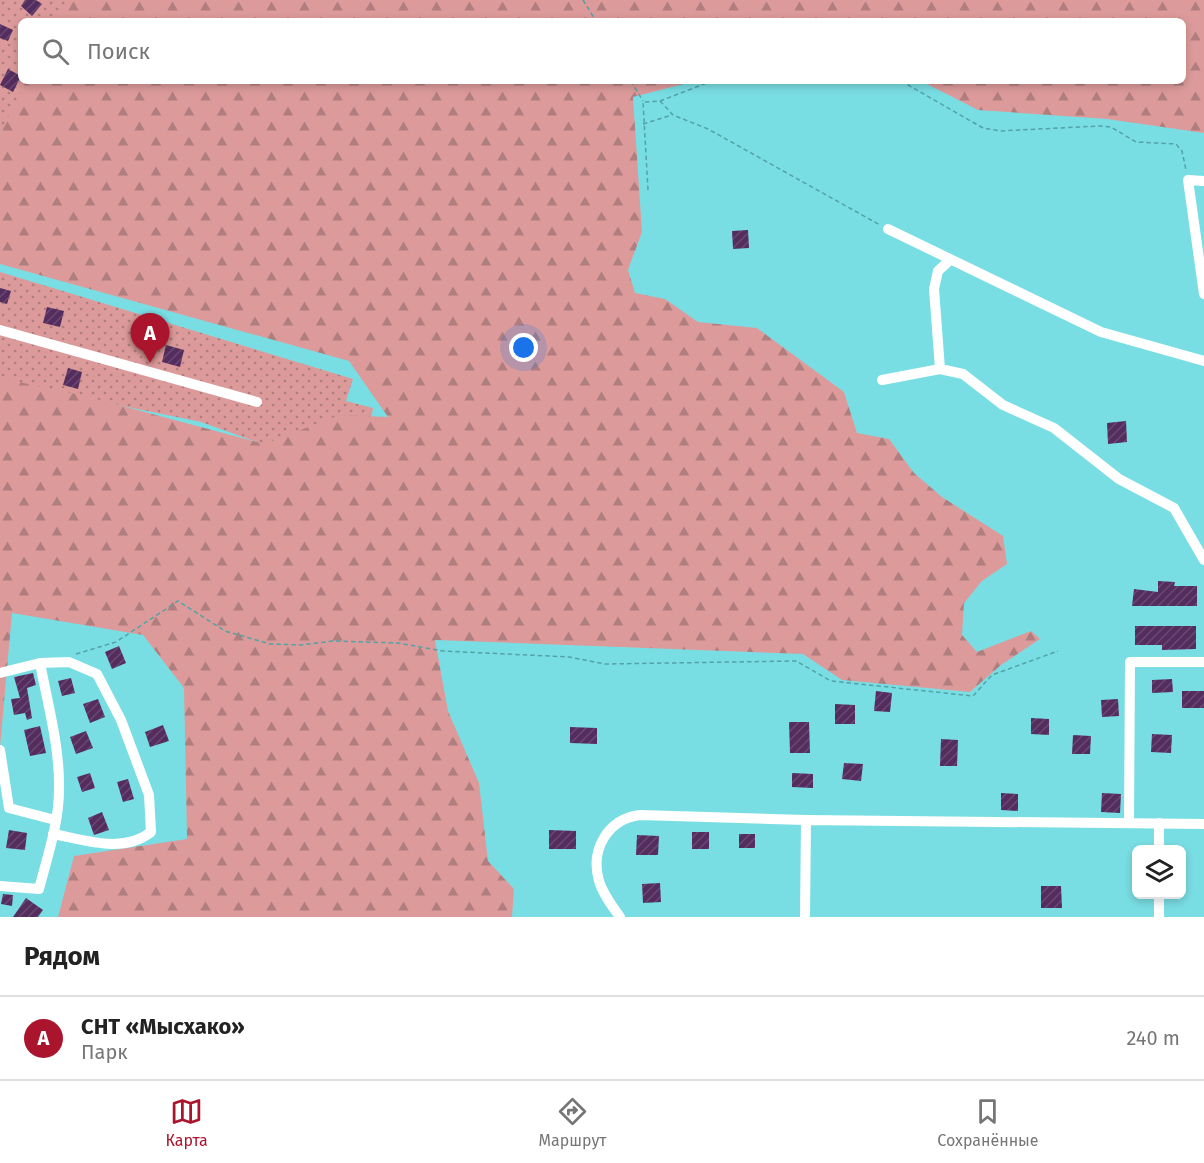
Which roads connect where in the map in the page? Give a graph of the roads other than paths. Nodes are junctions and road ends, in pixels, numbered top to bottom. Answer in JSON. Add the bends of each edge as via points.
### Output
{"nodes":[{"id":1,"x":1204,"y":181,"type":"edge"},
{"id":2,"x":888,"y":229,"type":"road end"},
{"id":3,"x":950,"y":260,"type":"junction"},
{"id":4,"x":1204,"y":294,"type":"edge"},
{"id":5,"x":0,"y":330,"type":"edge"},
{"id":6,"x":1204,"y":361,"type":"edge"},
{"id":7,"x":940,"y":369,"type":"junction"},
{"id":8,"x":882,"y":380,"type":"dead end"},
{"id":9,"x":257,"y":402,"type":"dead end"},
{"id":10,"x":1204,"y":560,"type":"edge"},
{"id":11,"x":1204,"y":662,"type":"edge"},
{"id":12,"x":40,"y":663,"type":"junction"},
{"id":13,"x":0,"y":673,"type":"edge"},
{"id":14,"x":0,"y":750,"type":"edge"},
{"id":15,"x":55,"y":820,"type":"junction"},
{"id":16,"x":806,"y":820,"type":"junction"},
{"id":17,"x":1129,"y":823,"type":"junction"},
{"id":18,"x":1159,"y":824,"type":"junction"},
{"id":19,"x":1204,"y":824,"type":"edge"},
{"id":20,"x":53,"y":834,"type":"junction"},
{"id":21,"x":1159,"y":845,"type":"edge"},
{"id":22,"x":4,"y":887,"type":"edge"},
{"id":23,"x":1159,"y":899,"type":"edge"},
{"id":24,"x":620,"y":917,"type":"edge"},
{"id":25,"x":805,"y":917,"type":"edge"},
{"id":26,"x":1159,"y":917,"type":"edge"}],
"edges":[{"from":1,"to":4,"type":"street","via":[[1188,180]]},
{"from":2,"to":3,"type":"street"},
{"from":3,"to":6,"type":"street","via":[[1101,332]]},
{"from":3,"to":7,"type":"street","via":[[938,271],[934,289]]},
{"from":5,"to":9,"type":"street"},
{"from":7,"to":8,"type":"street"},
{"from":7,"to":10,"type":"street","via":[[963,374],[1003,405],[1054,428],[1119,479],[1174,507]]},
{"from":11,"to":17,"type":"street","via":[[1130,662]]},
{"from":12,"to":13,"type":"street"},
{"from":12,"to":15,"type":"street","via":[[57,751],[59,791]]},
{"from":12,"to":20,"type":"street","via":[[69,662],[97,674],[121,720],[149,795],[151,832],[141,840],[111,845]]},
{"from":14,"to":15,"type":"street","via":[[9,808]]},
{"from":15,"to":20,"type":"street"},
{"from":16,"to":17,"type":"street"},
{"from":16,"to":24,"type":"street","via":[[627,816],[615,823],[600,848],[598,879]]},
{"from":16,"to":25,"type":"street"},
{"from":17,"to":18,"type":"street"},
{"from":18,"to":19,"type":"street"},
{"from":18,"to":21,"type":"street"},
{"from":20,"to":22,"type":"street","via":[[39,889]]},
{"from":23,"to":26,"type":"street"}]}
